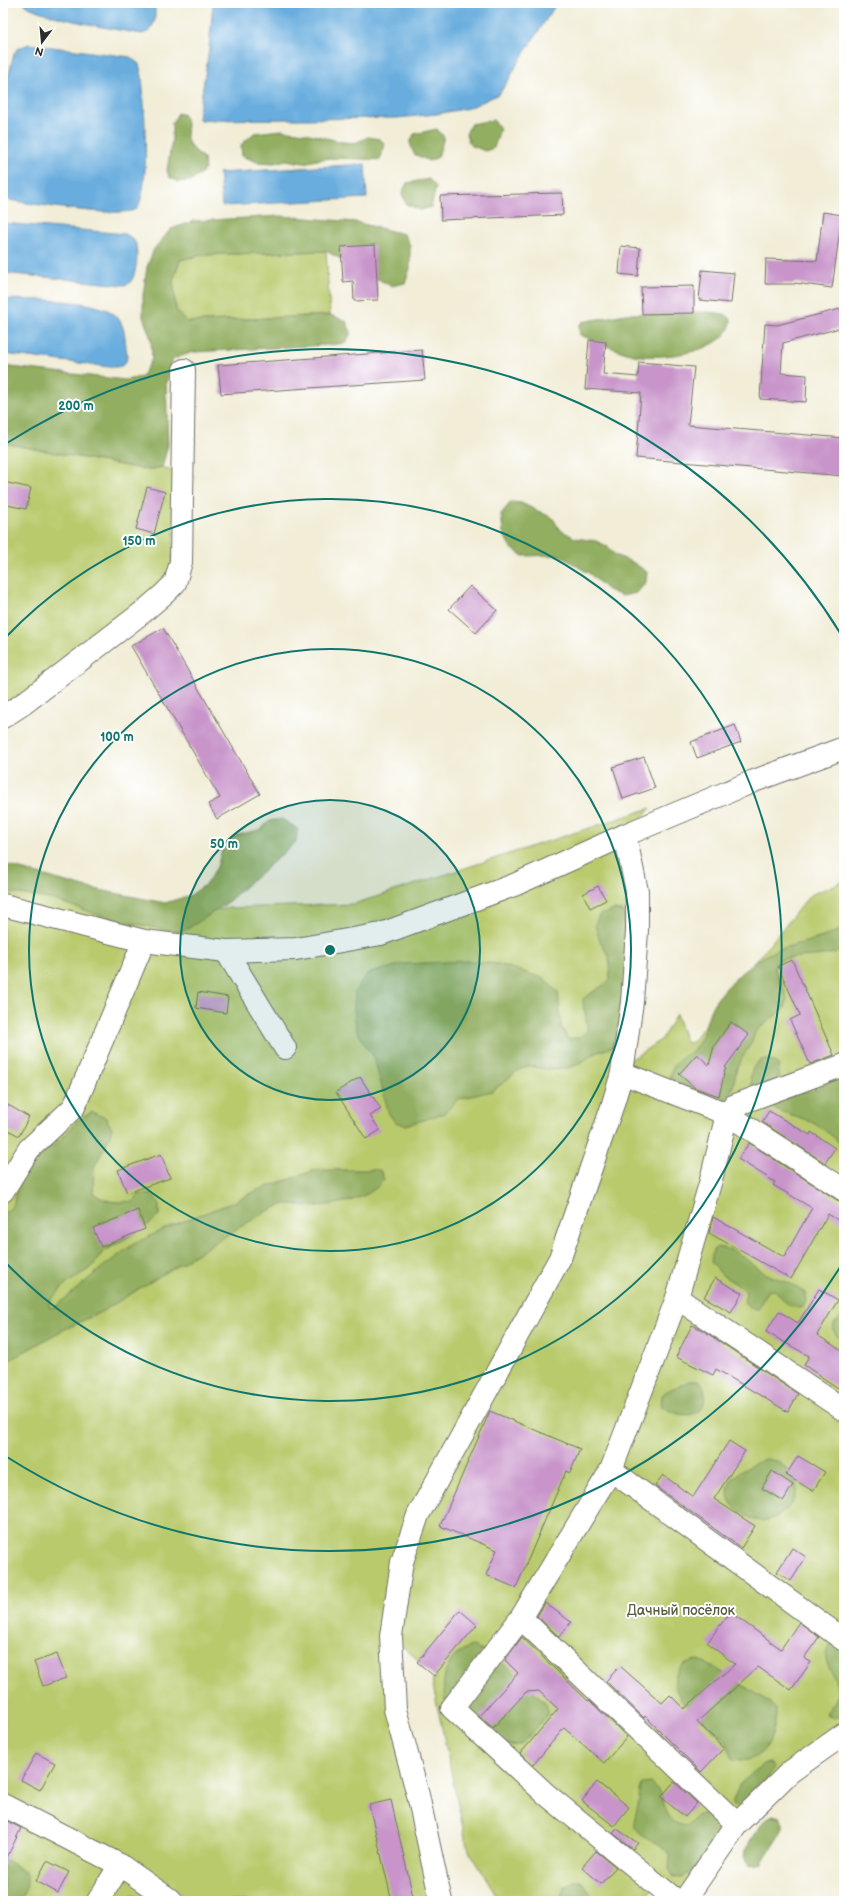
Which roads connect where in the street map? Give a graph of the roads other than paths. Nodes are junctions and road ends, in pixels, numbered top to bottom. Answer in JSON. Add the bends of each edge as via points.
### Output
{"nodes":[{"id":1,"x":184,"y":370,"type":"dead end"},
{"id":2,"x":3,"y":717,"type":"edge"},
{"id":3,"x":844,"y":747,"type":"edge"},
{"id":4,"x":625,"y":835,"type":"junction"},
{"id":5,"x":3,"y":905,"type":"edge"},
{"id":6,"x":144,"y":941,"type":"junction"},
{"id":7,"x":226,"y":951,"type":"junction"},
{"id":8,"x":285,"y":1048,"type":"dead end"},
{"id":9,"x":844,"y":1065,"type":"edge"},
{"id":10,"x":622,"y":1073,"type":"junction"},
{"id":11,"x":728,"y":1114,"type":"junction"},
{"id":12,"x":844,"y":1190,"type":"edge"},
{"id":13,"x":3,"y":1191,"type":"edge"},
{"id":14,"x":677,"y":1298,"type":"junction"},
{"id":15,"x":844,"y":1410,"type":"edge"},
{"id":16,"x":611,"y":1470,"type":"junction"},
{"id":17,"x":521,"y":1618,"type":"junction"},
{"id":18,"x":844,"y":1640,"type":"edge"},
{"id":19,"x":844,"y":1734,"type":"edge"},
{"id":20,"x":3,"y":1805,"type":"edge"},
{"id":21,"x":737,"y":1824,"type":"junction"},
{"id":22,"x":120,"y":1866,"type":"junction"},
{"id":23,"x":442,"y":1899,"type":"edge"},
{"id":24,"x":98,"y":1901,"type":"edge"},
{"id":25,"x":172,"y":1901,"type":"edge"},
{"id":26,"x":677,"y":1901,"type":"edge"},
{"id":27,"x":684,"y":1901,"type":"edge"}],
"edges":[{"from":1,"to":2,"type":"street","via":[[181,562],[174,583],[143,612]]},
{"from":3,"to":4,"type":"street","via":[[754,781]]},
{"from":4,"to":7,"type":"street","via":[[514,885],[381,934],[296,949]]},
{"from":4,"to":10,"type":"street","via":[[637,891],[637,931],[632,1002]]},
{"from":5,"to":6,"type":"street"},
{"from":6,"to":7,"type":"street"},
{"from":6,"to":13,"type":"street","via":[[74,1107],[29,1149]]},
{"from":7,"to":8,"type":"street"},
{"from":9,"to":11,"type":"street","via":[[733,1106]]},
{"from":10,"to":11,"type":"street"},
{"from":10,"to":23,"type":"street","via":[[560,1258],[418,1515],[402,1562],[391,1636],[395,1709]]},
{"from":11,"to":12,"type":"street"},
{"from":11,"to":14,"type":"street"},
{"from":14,"to":15,"type":"street"},
{"from":14,"to":16,"type":"street"},
{"from":16,"to":17,"type":"street"},
{"from":16,"to":18,"type":"street"},
{"from":17,"to":21,"type":"street"},
{"from":17,"to":26,"type":"street","via":[[452,1708],[547,1795]]},
{"from":19,"to":21,"type":"street","via":[[790,1772]]},
{"from":20,"to":22,"type":"street"},
{"from":21,"to":27,"type":"street"},
{"from":22,"to":24,"type":"street"},
{"from":22,"to":25,"type":"street"}]}
